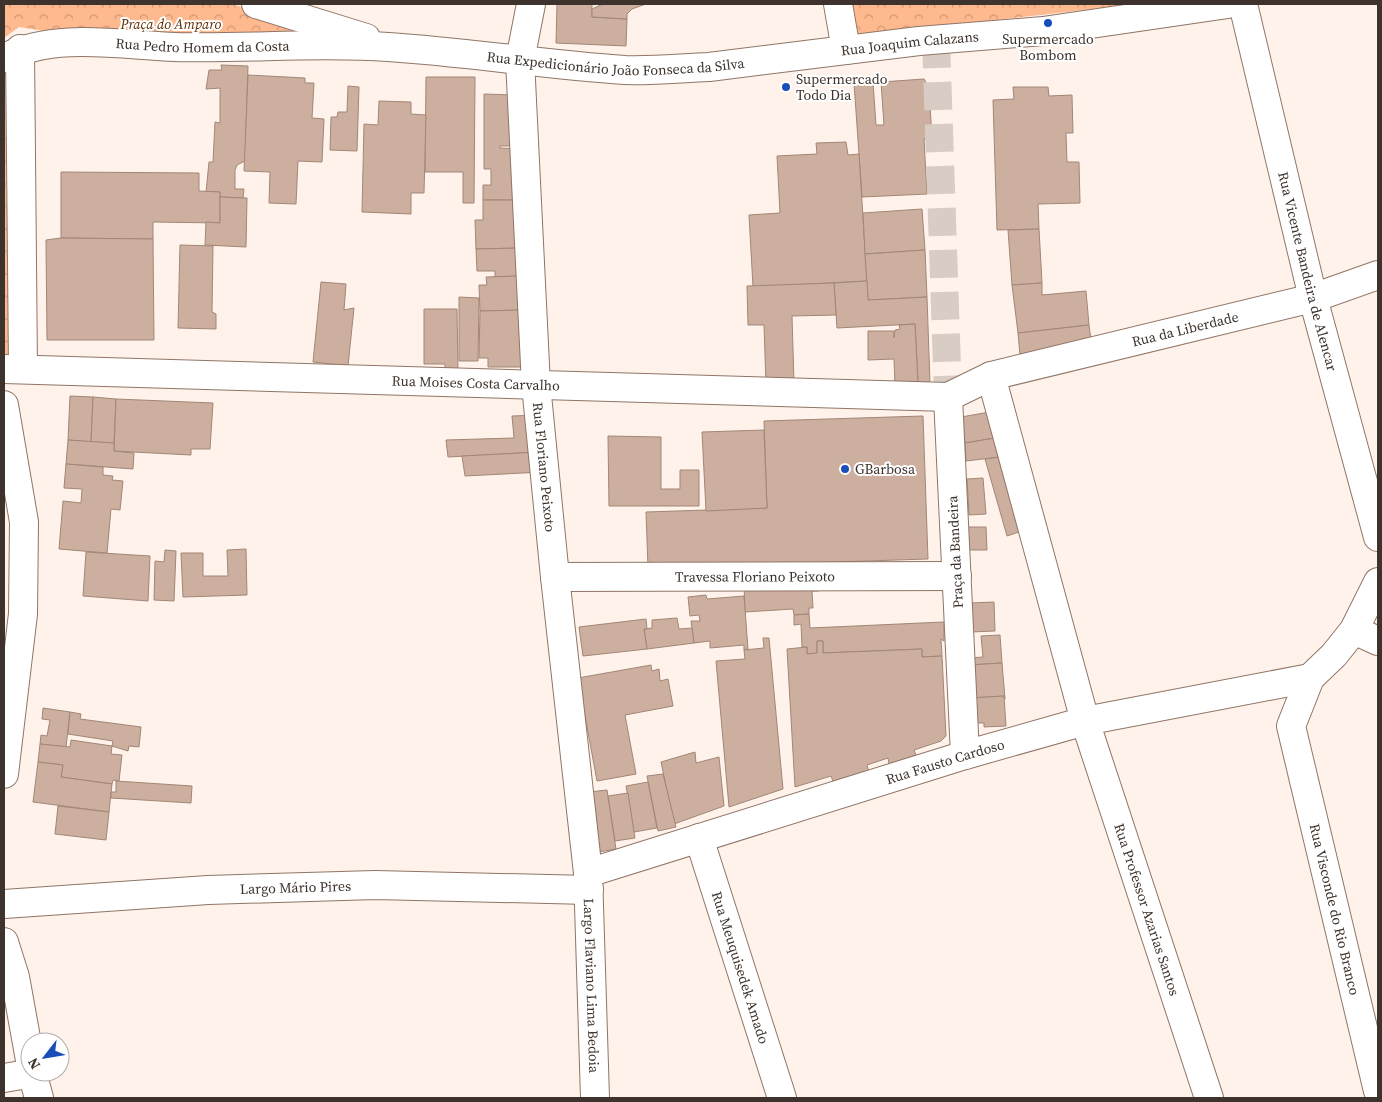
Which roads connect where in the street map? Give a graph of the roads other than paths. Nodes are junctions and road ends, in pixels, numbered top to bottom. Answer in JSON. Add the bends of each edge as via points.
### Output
{"nodes":[{"id":1,"x":256,"y":4,"type":"edge"},
{"id":2,"x":531,"y":4,"type":"edge"},
{"id":3,"x":838,"y":4,"type":"edge"},
{"id":4,"x":1228,"y":4,"type":"edge"},
{"id":5,"x":1243,"y":4,"type":"edge"},
{"id":6,"x":386,"y":47,"type":"junction"},
{"id":7,"x":846,"y":50,"type":"junction"},
{"id":8,"x":12,"y":53,"type":"edge"},
{"id":9,"x":520,"y":60,"type":"junction"},
{"id":10,"x":1378,"y":275,"type":"edge"},
{"id":11,"x":1313,"y":298,"type":"junction"},
{"id":12,"x":13,"y":369,"type":"edge"},
{"id":13,"x":991,"y":376,"type":"junction"},
{"id":14,"x":536,"y":385,"type":"junction"},
{"id":15,"x":948,"y":398,"type":"junction"},
{"id":16,"x":4,"y":405,"type":"edge"},
{"id":17,"x":4,"y":521,"type":"edge"},
{"id":18,"x":1378,"y":537,"type":"edge"},
{"id":19,"x":24,"y":557,"type":"junction"},
{"id":20,"x":956,"y":576,"type":"junction"},
{"id":21,"x":554,"y":577,"type":"junction"},
{"id":22,"x":1378,"y":582,"type":"edge"},
{"id":23,"x":1354,"y":630,"type":"junction"},
{"id":24,"x":1378,"y":641,"type":"edge"},
{"id":25,"x":1310,"y":678,"type":"junction"},
{"id":26,"x":1085,"y":721,"type":"junction"},
{"id":27,"x":965,"y":755,"type":"junction"},
{"id":28,"x":4,"y":774,"type":"edge"},
{"id":29,"x":699,"y":838,"type":"junction"},
{"id":30,"x":589,"y":882,"type":"junction"},
{"id":31,"x":4,"y":904,"type":"edge"},
{"id":32,"x":4,"y":942,"type":"edge"},
{"id":33,"x":26,"y":1032,"type":"edge"},
{"id":34,"x":20,"y":1077,"type":"edge"},
{"id":35,"x":4,"y":1078,"type":"edge"},
{"id":36,"x":1378,"y":1091,"type":"edge"},
{"id":37,"x":595,"y":1098,"type":"edge"},
{"id":38,"x":782,"y":1098,"type":"edge"},
{"id":39,"x":1209,"y":1098,"type":"edge"}],
"edges":[{"from":1,"to":6,"type":"street"},
{"from":2,"to":9,"type":"street","name":"Rua Floriano Peixoto"},
{"from":3,"to":7,"type":"street","name":"Rua Joaquim Calazans"},
{"from":4,"to":7,"type":"street","name":"Rua Joaquim Calazans","via":[[1042,31]]},
{"from":5,"to":11,"type":"street","name":"Rua Vicente Bandeira de Alencar"},
{"from":6,"to":8,"type":"street","name":"Rua Pedro Homem da Costa","via":[[177,47],[78,43],[40,45]]},
{"from":6,"to":9,"type":"street","name":"Rua Expedicionário João Fonseca da Silva"},
{"from":7,"to":9,"type":"street","name":"Rua Expedicionário João Fonseca da Silva","via":[[709,66],[628,70]]},
{"from":8,"to":12,"type":"street","name":"Rua Pedro Homem da Costa"},
{"from":9,"to":14,"type":"street","name":"Rua Floriano Peixoto"},
{"from":10,"to":11,"type":"street","name":"Rua da Liberdade"},
{"from":11,"to":13,"type":"street","name":"Rua da Liberdade"},
{"from":11,"to":18,"type":"street","name":"Rua Vicente Bandeira de Alencar"},
{"from":12,"to":14,"type":"street","name":"Rua Moises Costa Carvalho"},
{"from":13,"to":15,"type":"street"},
{"from":13,"to":26,"type":"street","name":"Rua Professor Azarias Santos"},
{"from":14,"to":15,"type":"street","name":"Rua Moises Costa Carvalho"},
{"from":14,"to":21,"type":"street","name":"Rua Floriano Peixoto"},
{"from":15,"to":20,"type":"street","name":"Praça da Bandeira"},
{"from":16,"to":19,"type":"street","via":[[24,522]]},
{"from":17,"to":19,"type":"street"},
{"from":19,"to":28,"type":"street","via":[[22,614]]},
{"from":20,"to":21,"type":"street","name":"Travessa Floriano Peixoto"},
{"from":20,"to":27,"type":"street","name":"Praça da Bandeira"},
{"from":21,"to":30,"type":"street","name":"Rua Floriano Peixoto"},
{"from":22,"to":23,"type":"street"},
{"from":23,"to":24,"type":"street"},
{"from":23,"to":25,"type":"street"},
{"from":25,"to":26,"type":"street","name":"Rua Fausto Cardoso"},
{"from":25,"to":36,"type":"street","name":"Rua Visconde do Rio Branco","via":[[1291,726]]},
{"from":26,"to":27,"type":"street","name":"Rua Fausto Cardoso"},
{"from":26,"to":39,"type":"street","name":"Rua Professor Azarias Santos"},
{"from":27,"to":29,"type":"street","name":"Rua Fausto Cardoso"},
{"from":29,"to":30,"type":"street","name":"Rua Fausto Cardoso"},
{"from":29,"to":38,"type":"street","name":"Rua Meuquisedek Amado"},
{"from":30,"to":31,"type":"street","name":"Largo Mário Pires","via":[[208,890]]},
{"from":30,"to":37,"type":"street","name":"Largo Flaviano Lima Bedoia"},
{"from":32,"to":33,"type":"street","via":[[15,977]]},
{"from":34,"to":35,"type":"street"}]}
